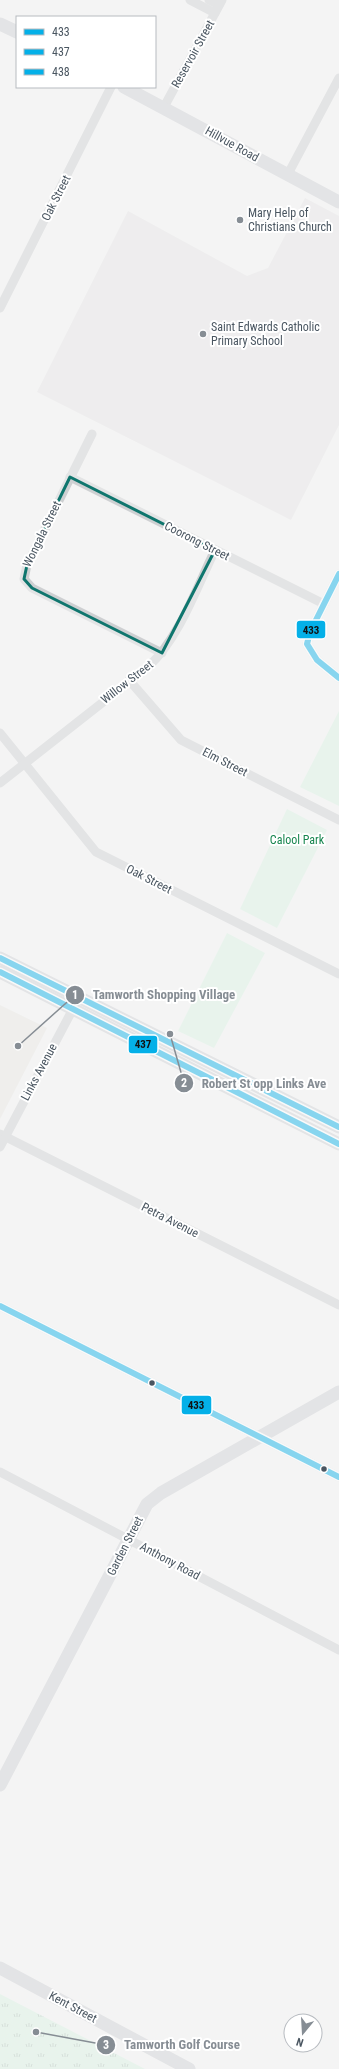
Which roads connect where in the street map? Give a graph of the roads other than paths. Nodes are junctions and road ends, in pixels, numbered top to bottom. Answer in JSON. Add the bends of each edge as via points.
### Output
{"nodes":[{"id":1,"x":190,"y":0,"type":"edge"},
{"id":2,"x":209,"y":0,"type":"edge"},
{"id":3,"x":219,"y":6,"type":"edge"},
{"id":4,"x":0,"y":24,"type":"edge"},
{"id":5,"x":16,"y":32,"type":"edge"},
{"id":6,"x":339,"y":78,"type":"edge"},
{"id":7,"x":110,"y":88,"type":"edge"},
{"id":8,"x":126,"y":88,"type":"edge"},
{"id":9,"x":164,"y":107,"type":"junction"},
{"id":10,"x":288,"y":174,"type":"junction"},
{"id":11,"x":339,"y":202,"type":"edge"},
{"id":12,"x":0,"y":308,"type":"edge"},
{"id":13,"x":92,"y":434,"type":"dead end"},
{"id":14,"x":70,"y":477,"type":"junction"},
{"id":15,"x":216,"y":550,"type":"junction"},
{"id":16,"x":339,"y":574,"type":"edge"},
{"id":17,"x":324,"y":604,"type":"junction"},
{"id":18,"x":162,"y":654,"type":"junction"},
{"id":19,"x":339,"y":678,"type":"edge"},
{"id":20,"x":129,"y":680,"type":"junction"},
{"id":21,"x":0,"y":733,"type":"edge"},
{"id":22,"x":24,"y":764,"type":"junction"},
{"id":23,"x":0,"y":783,"type":"edge"},
{"id":24,"x":339,"y":820,"type":"edge"},
{"id":25,"x":0,"y":958,"type":"edge"},
{"id":26,"x":0,"y":972,"type":"edge"},
{"id":27,"x":339,"y":974,"type":"edge"},
{"id":28,"x":80,"y":998,"type":"junction"},
{"id":29,"x":72,"y":1010,"type":"junction"},
{"id":30,"x":339,"y":1127,"type":"edge"},
{"id":31,"x":3,"y":1135,"type":"edge"},
{"id":32,"x":339,"y":1144,"type":"edge"},
{"id":33,"x":0,"y":1147,"type":"edge"},
{"id":34,"x":339,"y":1305,"type":"edge"},
{"id":35,"x":0,"y":1306,"type":"edge"},
{"id":36,"x":339,"y":1392,"type":"edge"},
{"id":37,"x":262,"y":1437,"type":"junction"},
{"id":38,"x":0,"y":1472,"type":"edge"},
{"id":39,"x":339,"y":1477,"type":"edge"},
{"id":40,"x":128,"y":1540,"type":"junction"},
{"id":41,"x":339,"y":1650,"type":"edge"},
{"id":42,"x":0,"y":1785,"type":"edge"},
{"id":43,"x":0,"y":1968,"type":"edge"},
{"id":44,"x":189,"y":2069,"type":"edge"}],
"edges":[{"from":1,"to":3,"type":"street"},
{"from":2,"to":3,"type":"street"},
{"from":3,"to":9,"type":"street","name":"Reservoir Street"},
{"from":4,"to":5,"type":"street"},
{"from":6,"to":10,"type":"street"},
{"from":7,"to":12,"type":"street","name":"Oak Street"},
{"from":8,"to":9,"type":"street","name":"Hillvue Road"},
{"from":9,"to":10,"type":"street","name":"Hillvue Road"},
{"from":10,"to":11,"type":"street","name":"Hillvue Road"},
{"from":13,"to":14,"type":"street","name":"Wongala Street"},
{"from":14,"to":15,"type":"street","name":"Coorong Street"},
{"from":14,"to":18,"type":"street","name":"Wongala Street","via":[[27,565],[24,579],[32,588]]},
{"from":15,"to":17,"type":"street","name":"Coorong Street"},
{"from":15,"to":18,"type":"street","name":"Willow Street"},
{"from":16,"to":17,"type":"street"},
{"from":17,"to":19,"type":"street","via":[[307,644],[317,660]]},
{"from":18,"to":20,"type":"street","name":"Willow Street"},
{"from":20,"to":22,"type":"street","name":"Willow Street"},
{"from":20,"to":24,"type":"street","name":"Elm Street","via":[[181,740]]},
{"from":21,"to":22,"type":"street","name":"Oak Street"},
{"from":22,"to":23,"type":"street","name":"Willow Street"},
{"from":22,"to":27,"type":"street","name":"Oak Street","via":[[96,852]]},
{"from":25,"to":28,"type":"street"},
{"from":26,"to":29,"type":"street"},
{"from":28,"to":29,"type":"street","name":"Links Avenue"},
{"from":28,"to":30,"type":"street"},
{"from":29,"to":31,"type":"street","name":"Links Avenue"},
{"from":29,"to":32,"type":"street"},
{"from":31,"to":33,"type":"street","name":"Links Avenue"},
{"from":31,"to":34,"type":"street","name":"Petra Avenue"},
{"from":35,"to":37,"type":"street"},
{"from":36,"to":37,"type":"street","name":"Garden Street"},
{"from":37,"to":39,"type":"street"},
{"from":37,"to":40,"type":"street","name":"Garden Street","via":[[153,1499],[142,1512]]},
{"from":38,"to":40,"type":"street","name":"Anthony Road"},
{"from":40,"to":41,"type":"street","name":"Anthony Road"},
{"from":40,"to":42,"type":"street","name":"Garden Street"},
{"from":43,"to":44,"type":"street","name":"Kent Street"}]}
